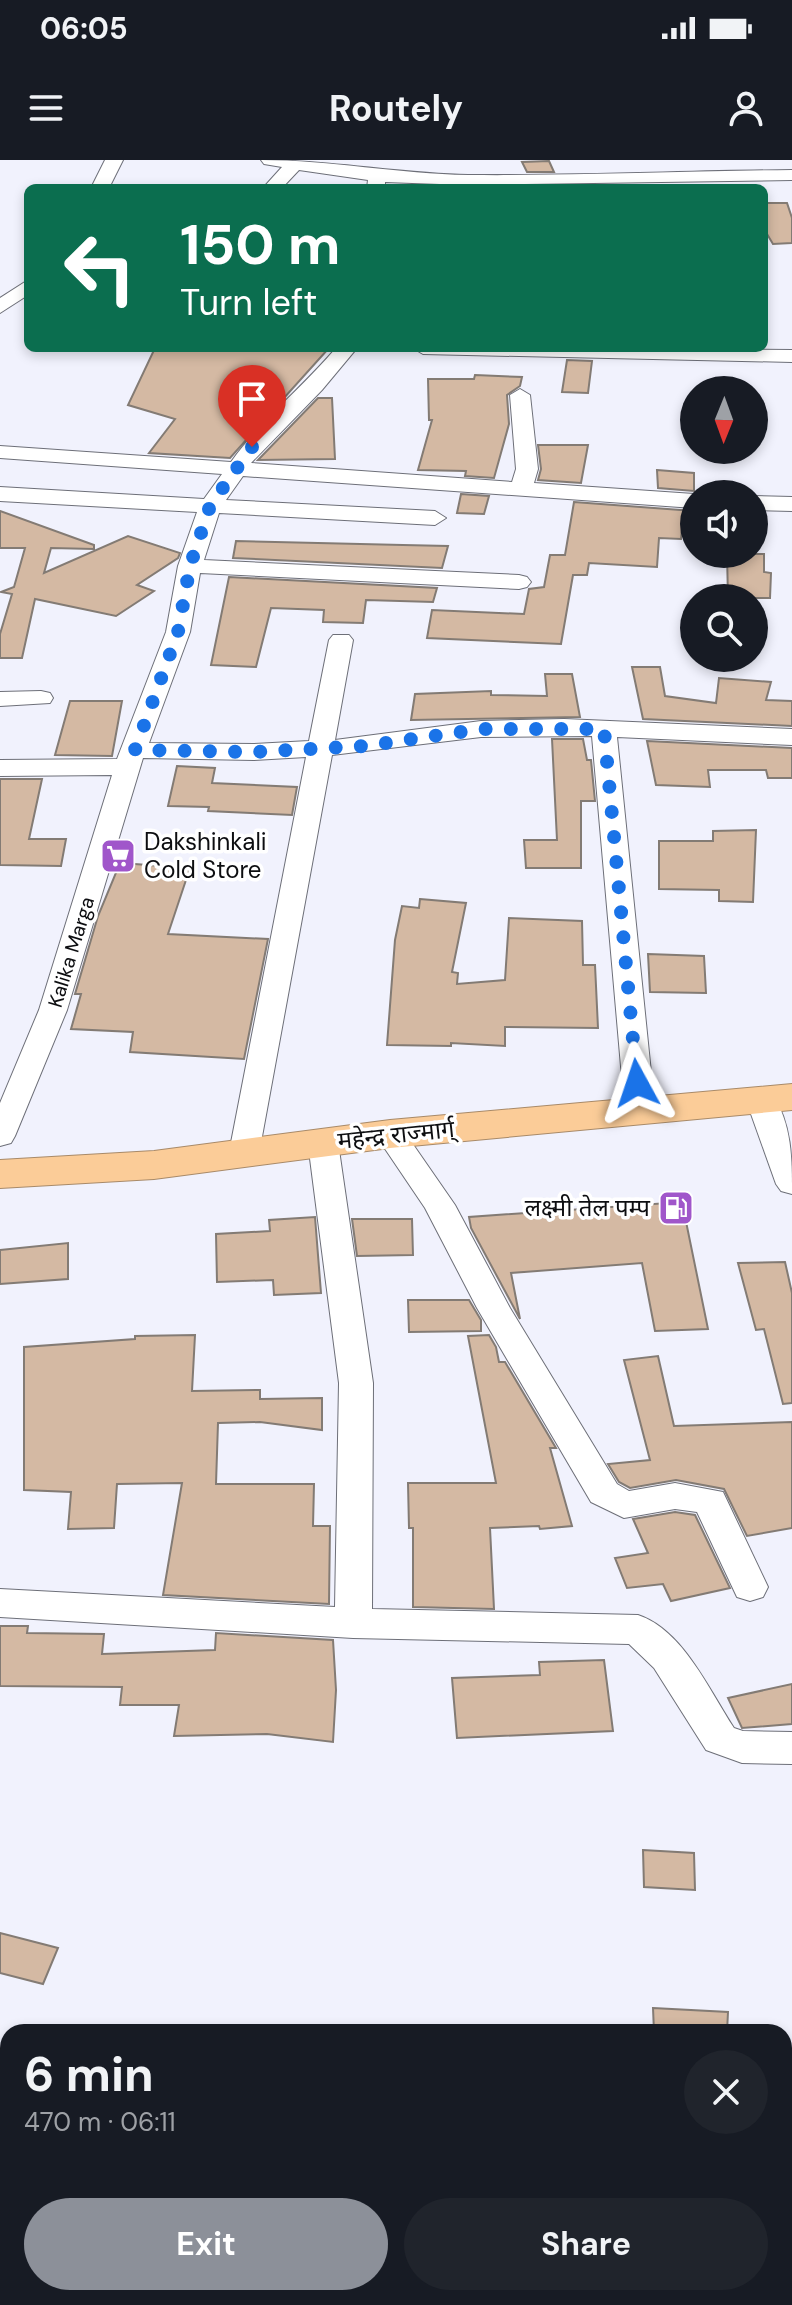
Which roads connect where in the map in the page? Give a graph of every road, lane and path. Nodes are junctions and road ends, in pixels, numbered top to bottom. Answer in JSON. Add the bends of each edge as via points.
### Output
{"nodes":[{"id":1,"x":114,"y":160,"type":"edge"},
{"id":2,"x":270,"y":160,"type":"edge"},
{"id":3,"x":295,"y":164,"type":"junction"},
{"id":4,"x":328,"y":167,"type":"junction"},
{"id":5,"x":792,"y":175,"type":"edge"},
{"id":6,"x":376,"y":182,"type":"edge"},
{"id":7,"x":102,"y":184,"type":"edge"},
{"id":8,"x":276,"y":184,"type":"edge"},
{"id":9,"x":317,"y":184,"type":"edge"},
{"id":10,"x":24,"y":289,"type":"edge"},
{"id":11,"x":2,"y":304,"type":"edge"},
{"id":12,"x":24,"y":305,"type":"edge"},
{"id":13,"x":344,"y":352,"type":"edge"},
{"id":14,"x":525,"y":352,"type":"edge"},
{"id":15,"x":792,"y":356,"type":"edge"},
{"id":16,"x":520,"y":395,"type":"dead end"},
{"id":17,"x":0,"y":452,"type":"edge"},
{"id":18,"x":237,"y":468,"type":"junction"},
{"id":19,"x":521,"y":489,"type":"junction"},
{"id":20,"x":0,"y":494,"type":"edge"},
{"id":21,"x":680,"y":500,"type":"edge"},
{"id":22,"x":768,"y":503,"type":"edge"},
{"id":23,"x":792,"y":504,"type":"edge"},
{"id":24,"x":210,"y":506,"type":"junction"},
{"id":25,"x":435,"y":518,"type":"dead end"},
{"id":26,"x":190,"y":566,"type":"junction"},
{"id":27,"x":519,"y":582,"type":"dead end"},
{"id":28,"x":341,"y":640,"type":"dead end"},
{"id":29,"x":41,"y":698,"type":"dead end"},
{"id":30,"x":0,"y":699,"type":"edge"},
{"id":31,"x":604,"y":729,"type":"junction"},
{"id":32,"x":792,"y":737,"type":"edge"},
{"id":33,"x":320,"y":749,"type":"junction"},
{"id":34,"x":131,"y":759,"type":"junction"},
{"id":35,"x":0,"y":768,"type":"edge"},
{"id":36,"x":777,"y":1099,"type":"edge"},
{"id":37,"x":640,"y":1112,"type":"junction"},
{"id":38,"x":390,"y":1134,"type":"junction"},
{"id":39,"x":0,"y":1136,"type":"edge"},
{"id":40,"x":323,"y":1143,"type":"junction"},
{"id":41,"x":244,"y":1153,"type":"junction"},
{"id":42,"x":0,"y":1174,"type":"edge"},
{"id":43,"x":792,"y":1184,"type":"edge"},
{"id":44,"x":750,"y":1587,"type":"dead end"},
{"id":45,"x":0,"y":1603,"type":"edge"},
{"id":46,"x":353,"y":1623,"type":"junction"},
{"id":47,"x":792,"y":1748,"type":"edge"}],
"edges":[{"from":1,"to":7,"type":"street"},
{"from":2,"to":3,"type":"street"},
{"from":3,"to":4,"type":"street"},
{"from":3,"to":8,"type":"street"},
{"from":4,"to":6,"type":"street"},
{"from":4,"to":9,"type":"street"},
{"from":5,"to":6,"type":"street"},
{"from":10,"to":11,"type":"street"},
{"from":11,"to":12,"type":"street"},
{"from":13,"to":18,"type":"street","name":"Kalika Marga"},
{"from":14,"to":15,"type":"street"},
{"from":16,"to":19,"type":"street","via":[[527,469]]},
{"from":17,"to":18,"type":"street"},
{"from":18,"to":19,"type":"street"},
{"from":18,"to":24,"type":"street","name":"Kalika Marga"},
{"from":19,"to":21,"type":"street"},
{"from":20,"to":24,"type":"street"},
{"from":22,"to":23,"type":"street"},
{"from":24,"to":25,"type":"street"},
{"from":24,"to":26,"type":"street","name":"Kalika Marga"},
{"from":26,"to":27,"type":"street"},
{"from":26,"to":34,"type":"street","name":"Kalika Marga","via":[[178,632]]},
{"from":28,"to":33,"type":"street"},
{"from":29,"to":30,"type":"street"},
{"from":31,"to":32,"type":"street"},
{"from":31,"to":33,"type":"street","via":[[481,729]]},
{"from":31,"to":37,"type":"street"},
{"from":33,"to":34,"type":"street"},
{"from":33,"to":41,"type":"street"},
{"from":34,"to":35,"type":"street"},
{"from":34,"to":39,"type":"street","name":"Kalika Marga","via":[[53,1010]]},
{"from":36,"to":37,"type":"highway","name":"महेन्द्र राज्मार्ग्"},
{"from":36,"to":43,"type":"street"},
{"from":37,"to":38,"type":"highway","name":"महेन्द्र राज्मार्ग्"},
{"from":38,"to":40,"type":"highway","name":"महेन्द्र राज्मार्ग्"},
{"from":38,"to":44,"type":"street","via":[[439,1205],[604,1493],[624,1505],[675,1496],[710,1501]]},
{"from":40,"to":41,"type":"highway","name":"महेन्द्र राज्मार्ग्"},
{"from":40,"to":46,"type":"street","via":[[356,1383]]},
{"from":41,"to":42,"type":"highway","name":"महेन्द्र राज्मार्ग्","via":[[154,1165]]},
{"from":45,"to":46,"type":"street"},
{"from":46,"to":47,"type":"street","via":[[638,1630],[667,1657],[720,1739],[742,1747]]}]}
